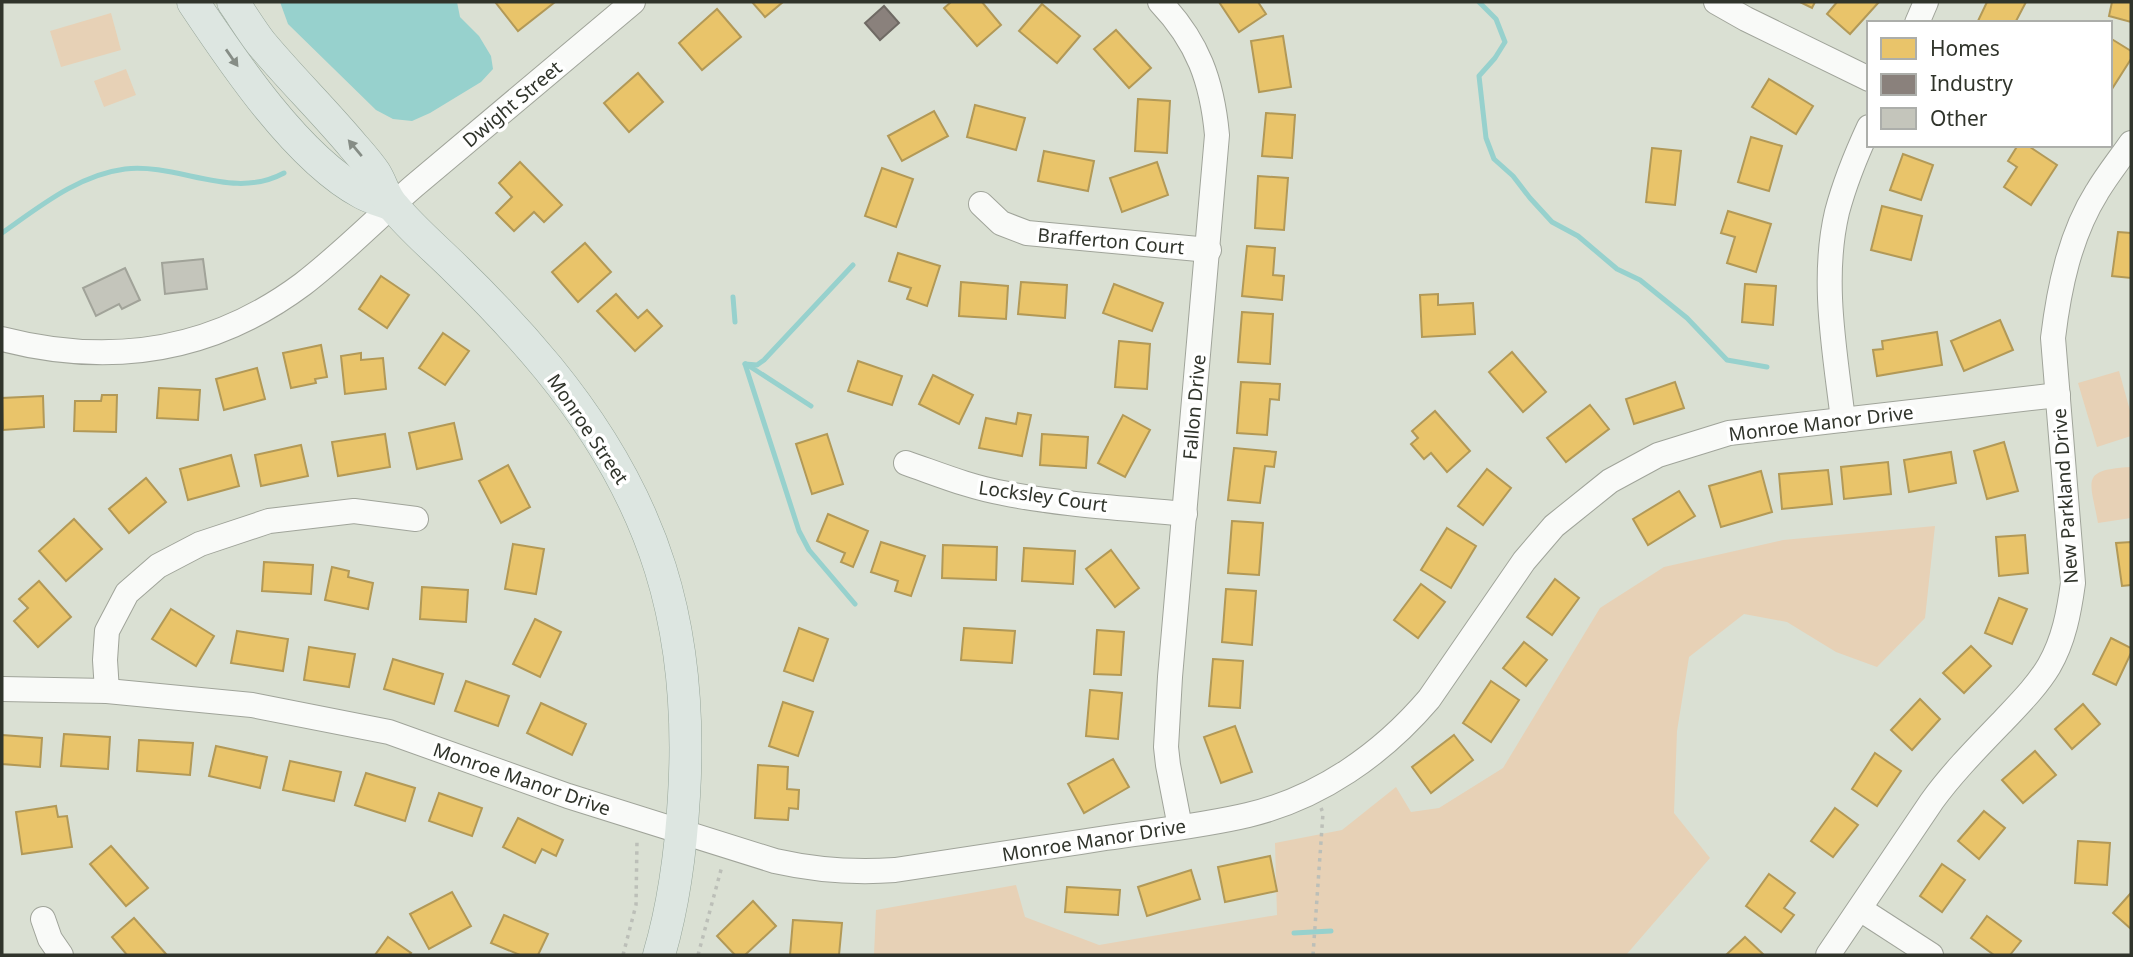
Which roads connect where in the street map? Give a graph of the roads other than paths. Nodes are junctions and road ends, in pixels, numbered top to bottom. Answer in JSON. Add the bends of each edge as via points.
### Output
{"nodes":[{"id":1,"x":193,"y":2,"type":"edge"},
{"id":2,"x":233,"y":2,"type":"edge"},
{"id":3,"x":633,"y":2,"type":"edge"},
{"id":4,"x":1160,"y":2,"type":"edge"},
{"id":5,"x":1716,"y":2,"type":"edge"},
{"id":6,"x":1926,"y":2,"type":"edge"},
{"id":7,"x":1918,"y":21,"type":"edge"},
{"id":8,"x":1867,"y":78,"type":"edge"},
{"id":9,"x":1867,"y":131,"type":"edge"},
{"id":10,"x":2131,"y":143,"type":"edge"},
{"id":11,"x":981,"y":204,"type":"dead end"},
{"id":12,"x":392,"y":205,"type":"junction"},
{"id":13,"x":1209,"y":250,"type":"junction"},
{"id":14,"x":2,"y":339,"type":"edge"},
{"id":15,"x":2058,"y":395,"type":"junction"},
{"id":16,"x":1843,"y":420,"type":"junction"},
{"id":17,"x":906,"y":463,"type":"dead end"},
{"id":18,"x":1185,"y":514,"type":"junction"},
{"id":19,"x":416,"y":519,"type":"dead end"},
{"id":20,"x":2,"y":689,"type":"edge"},
{"id":21,"x":107,"y":691,"type":"junction"},
{"id":22,"x":1181,"y":827,"type":"junction"},
{"id":23,"x":682,"y":833,"type":"junction"},
{"id":24,"x":1860,"y":909,"type":"junction"},
{"id":25,"x":43,"y":919,"type":"dead end"},
{"id":26,"x":61,"y":955,"type":"edge"},
{"id":27,"x":659,"y":955,"type":"edge"},
{"id":28,"x":1828,"y":955,"type":"edge"},
{"id":29,"x":1931,"y":955,"type":"edge"}],
"edges":[{"from":1,"to":12,"type":"main road","name":"Monroe Street","one_way":true,"via":[[248,81],[310,152],[362,194]]},
{"from":12,"to":2,"type":"main road","name":"Monroe Street","one_way":true,"via":[[354,146],[260,41]]},
{"from":3,"to":12,"type":"street","name":"Dwight Street"},
{"from":4,"to":13,"type":"street","name":"Fallon Drive","via":[[1190,39],[1215,109]]},
{"from":5,"to":8,"type":"street"},
{"from":6,"to":7,"type":"street"},
{"from":9,"to":16,"type":"street","via":[[1837,214],[1832,249],[1830,301]]},
{"from":10,"to":15,"type":"street","name":"New Parkland Drive","via":[[2096,193],[2060,288],[2053,338]]},
{"from":11,"to":13,"type":"street","name":"Brafferton Court","via":[[1001,223],[1027,233]]},
{"from":12,"to":14,"type":"street","name":"Dwight Street","via":[[303,284],[261,312],[220,331],[160,348],[114,353],[36,348]]},
{"from":12,"to":23,"type":"main road","name":"Monroe Street","via":[[550,371],[602,442],[642,516],[664,579],[681,661],[687,731]]},
{"from":13,"to":18,"type":"street","name":"Fallon Drive"},
{"from":15,"to":16,"type":"street","name":"Monroe Manor Drive"},
{"from":15,"to":24,"type":"street","name":"New Parkland Drive","via":[[2073,583],[2062,639],[2031,691],[1932,801]]},
{"from":16,"to":22,"type":"street","name":"Monroe Manor Drive","via":[[1729,433],[1658,455],[1610,481],[1553,526],[1429,699],[1377,751],[1337,779],[1294,800],[1249,815]]},
{"from":17,"to":18,"type":"street","name":"Locksley Court","via":[[1001,493]]},
{"from":18,"to":22,"type":"street","name":"Fallon Drive","via":[[1166,747]]},
{"from":19,"to":21,"type":"street","via":[[354,511],[270,521],[200,544],[158,566],[127,593],[107,631]]},
{"from":20,"to":21,"type":"street","name":"Monroe Manor Drive"},
{"from":21,"to":23,"type":"street","name":"Monroe Manor Drive","via":[[252,705],[389,732]]},
{"from":22,"to":23,"type":"street","name":"Monroe Manor Drive","via":[[860,872],[797,866]]},
{"from":23,"to":27,"type":"main road","name":"Monroe Street"},
{"from":24,"to":28,"type":"street","name":"New Parkland Drive"},
{"from":24,"to":29,"type":"street"},
{"from":25,"to":26,"type":"street"}]}
